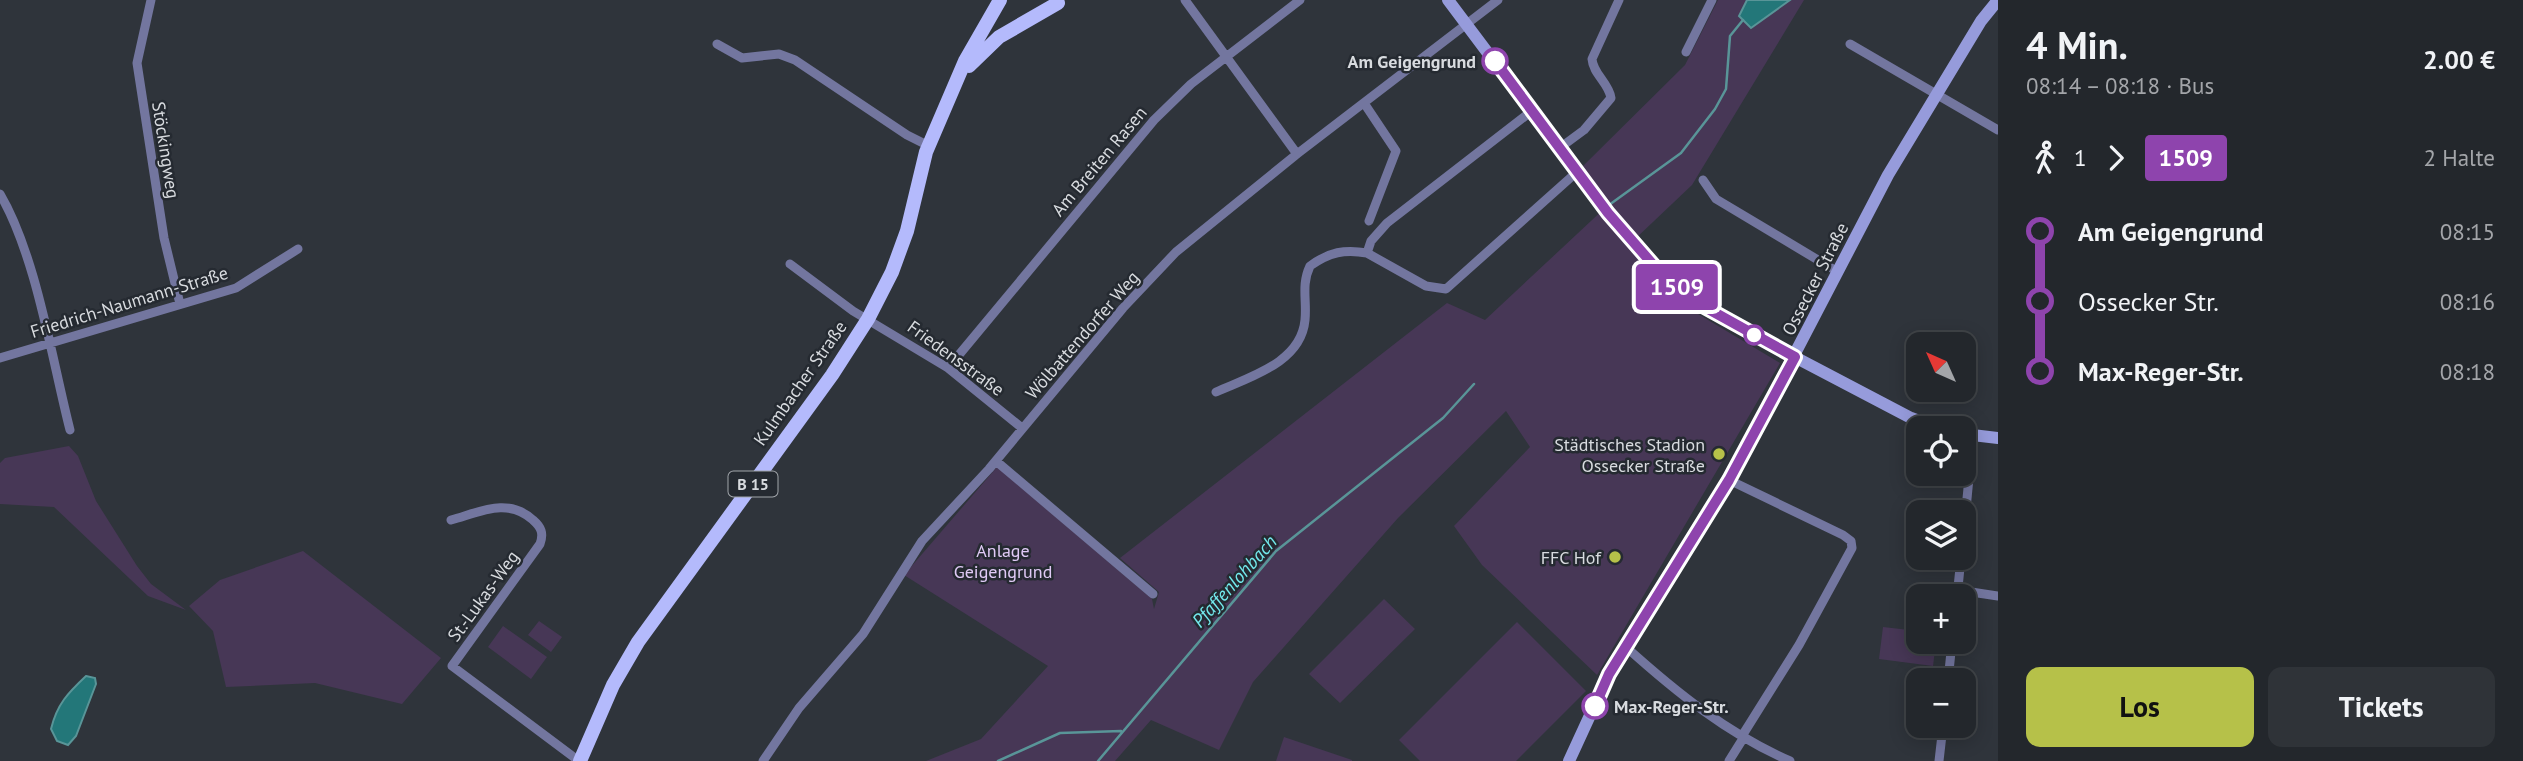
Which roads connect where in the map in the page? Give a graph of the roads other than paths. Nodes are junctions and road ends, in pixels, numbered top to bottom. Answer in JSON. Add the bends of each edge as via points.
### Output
{"nodes":[{"id":1,"x":151,"y":0,"type":"edge"},
{"id":2,"x":1000,"y":0,"type":"edge"},
{"id":3,"x":1185,"y":0,"type":"edge"},
{"id":4,"x":1300,"y":0,"type":"edge"},
{"id":5,"x":1448,"y":0,"type":"edge"},
{"id":6,"x":1498,"y":0,"type":"edge"},
{"id":7,"x":1619,"y":0,"type":"edge"},
{"id":8,"x":1712,"y":0,"type":"edge"},
{"id":9,"x":1998,"y":0,"type":"edge"},
{"id":10,"x":1062,"y":2,"type":"edge"},
{"id":11,"x":1466,"y":25,"type":"junction"},
{"id":12,"x":983,"y":26,"type":"junction"},
{"id":13,"x":717,"y":44,"type":"dead end"},
{"id":14,"x":1850,"y":44,"type":"dead end"},
{"id":15,"x":1686,"y":52,"type":"dead end"},
{"id":16,"x":1225,"y":58,"type":"junction"},
{"id":17,"x":957,"y":80,"type":"junction"},
{"id":18,"x":1936,"y":96,"type":"junction"},
{"id":19,"x":1364,"y":103,"type":"junction"},
{"id":20,"x":1533,"y":110,"type":"junction"},
{"id":21,"x":1998,"y":130,"type":"edge"},
{"id":22,"x":929,"y":146,"type":"junction"},
{"id":23,"x":1561,"y":147,"type":"junction"},
{"id":24,"x":1297,"y":154,"type":"junction"},
{"id":25,"x":1578,"y":172,"type":"junction"},
{"id":26,"x":1703,"y":180,"type":"dead end"},
{"id":27,"x":0,"y":194,"type":"edge"},
{"id":28,"x":1369,"y":221,"type":"dead end"},
{"id":29,"x":298,"y":248,"type":"dead end"},
{"id":30,"x":1367,"y":253,"type":"junction"},
{"id":31,"x":790,"y":264,"type":"dead end"},
{"id":32,"x":1838,"y":272,"type":"junction"},
{"id":33,"x":1436,"y":290,"type":"junction"},
{"id":34,"x":1446,"y":295,"type":"dead end"},
{"id":35,"x":180,"y":304,"type":"junction"},
{"id":36,"x":868,"y":319,"type":"junction"},
{"id":37,"x":48,"y":342,"type":"junction"},
{"id":38,"x":1795,"y":357,"type":"junction"},
{"id":39,"x":0,"y":358,"type":"edge"},
{"id":40,"x":948,"y":368,"type":"junction"},
{"id":41,"x":1216,"y":392,"type":"dead end"},
{"id":42,"x":1907,"y":416,"type":"edge"},
{"id":43,"x":1022,"y":428,"type":"junction"},
{"id":44,"x":71,"y":430,"type":"dead end"},
{"id":45,"x":1976,"y":436,"type":"edge"},
{"id":46,"x":1998,"y":438,"type":"edge"},
{"id":47,"x":996,"y":461,"type":"junction"},
{"id":48,"x":1729,"y":480,"type":"junction"},
{"id":49,"x":451,"y":520,"type":"dead end"},
{"id":50,"x":1153,"y":594,"type":"dead end"},
{"id":51,"x":1976,"y":595,"type":"edge"},
{"id":52,"x":1998,"y":596,"type":"edge"},
{"id":53,"x":1626,"y":647,"type":"junction"},
{"id":54,"x":1743,"y":737,"type":"junction"},
{"id":55,"x":1942,"y":738,"type":"edge"},
{"id":56,"x":579,"y":761,"type":"edge"},
{"id":57,"x":763,"y":761,"type":"edge"},
{"id":58,"x":1569,"y":761,"type":"edge"},
{"id":59,"x":1729,"y":761,"type":"edge"},
{"id":60,"x":1790,"y":761,"type":"edge"},
{"id":61,"x":1939,"y":761,"type":"edge"}],
"edges":[{"from":1,"to":35,"type":"street","name":"Stöckingweg","via":[[137,63],[164,238]]},
{"from":2,"to":12,"type":"main road","name":"Kulmbacher Straße"},
{"from":3,"to":16,"type":"street"},
{"from":4,"to":16,"type":"street","name":"Am Breiten Rasen"},
{"from":5,"to":11,"type":"street"},
{"from":6,"to":11,"type":"street","name":"Wölbattendorfer Weg"},
{"from":7,"to":23,"type":"street","via":[[1592,59],[1611,98],[1584,130]]},
{"from":8,"to":15,"type":"street"},
{"from":9,"to":18,"type":"street","name":"Ossecker Straße"},
{"from":10,"to":12,"type":"main road","number":"B 15","via":[[1018,20],[995,20]]},
{"from":10,"to":17,"type":"main road","number":"B 15","via":[[999,37]]},
{"from":11,"to":19,"type":"street","name":"Wölbattendorfer Weg"},
{"from":11,"to":20,"type":"street"},
{"from":12,"to":17,"type":"main road","name":"Kulmbacher Straße","number":"B 15"},
{"from":13,"to":22,"type":"street","via":[[742,58],[779,54],[795,60]]},
{"from":14,"to":18,"type":"street"},
{"from":16,"to":24,"type":"street"},
{"from":16,"to":40,"type":"street","name":"Am Breiten Rasen","via":[[1178,96],[1130,147]]},
{"from":17,"to":22,"type":"main road","name":"Kulmbacher Straße","number":"B 15"},
{"from":18,"to":21,"type":"street"},
{"from":18,"to":32,"type":"street","name":"Ossecker Straße","via":[[1888,175]]},
{"from":19,"to":24,"type":"street","name":"Wölbattendorfer Weg"},
{"from":19,"to":28,"type":"street","via":[[1396,151]]},
{"from":20,"to":23,"type":"street"},
{"from":20,"to":30,"type":"street","via":[[1387,223]]},
{"from":22,"to":36,"type":"main road","name":"Kulmbacher Straße","number":"B 15","via":[[907,231]]},
{"from":23,"to":25,"type":"street"},
{"from":24,"to":43,"type":"street","name":"Wölbattendorfer Weg","via":[[1176,252]]},
{"from":25,"to":33,"type":"street","via":[[1459,281]]},
{"from":25,"to":38,"type":"street","via":[[1671,283],[1712,312]]},
{"from":26,"to":32,"type":"street","via":[[1716,199]]},
{"from":27,"to":37,"type":"street","via":[[20,239]]},
{"from":29,"to":35,"type":"street","name":"Friedrich-Naumann-Straße","via":[[236,288]]},
{"from":30,"to":33,"type":"street"},
{"from":30,"to":41,"type":"street","via":[[1332,253],[1311,266],[1300,339],[1279,362]]},
{"from":31,"to":36,"type":"street","name":"Friedensstraße"},
{"from":32,"to":38,"type":"street","name":"Ossecker Straße"},
{"from":33,"to":34,"type":"street"},
{"from":35,"to":37,"type":"street","name":"Friedrich-Naumann-Straße"},
{"from":36,"to":40,"type":"street","name":"Friedensstraße"},
{"from":36,"to":56,"type":"main road","name":"Kulmbacher Straße","number":"B 15","via":[[638,642]]},
{"from":37,"to":39,"type":"street","name":"Friedrich-Naumann-Straße"},
{"from":37,"to":44,"type":"street"},
{"from":38,"to":42,"type":"street"},
{"from":38,"to":48,"type":"street","name":"Ossecker Straße"},
{"from":40,"to":43,"type":"street","name":"Friedensstraße"},
{"from":43,"to":47,"type":"street","name":"Wölbattendorfer Weg"},
{"from":45,"to":46,"type":"street"},
{"from":47,"to":50,"type":"street"},
{"from":47,"to":57,"type":"street","name":"Wölbattendorfer Weg","via":[[922,541],[863,634],[799,708]]},
{"from":48,"to":53,"type":"street","name":"Ossecker Straße"},
{"from":48,"to":54,"type":"street","via":[[1843,535],[1852,548]]},
{"from":49,"to":56,"type":"street","name":"St.-Lukas-Weg","via":[[506,506],[517,508],[539,525],[540,544],[452,666]]},
{"from":51,"to":52,"type":"street"},
{"from":53,"to":54,"type":"street","via":[[1698,708]]},
{"from":53,"to":58,"type":"street","name":"Ossecker Straße"},
{"from":54,"to":59,"type":"street"},
{"from":54,"to":60,"type":"street"},
{"from":55,"to":61,"type":"street"}]}
